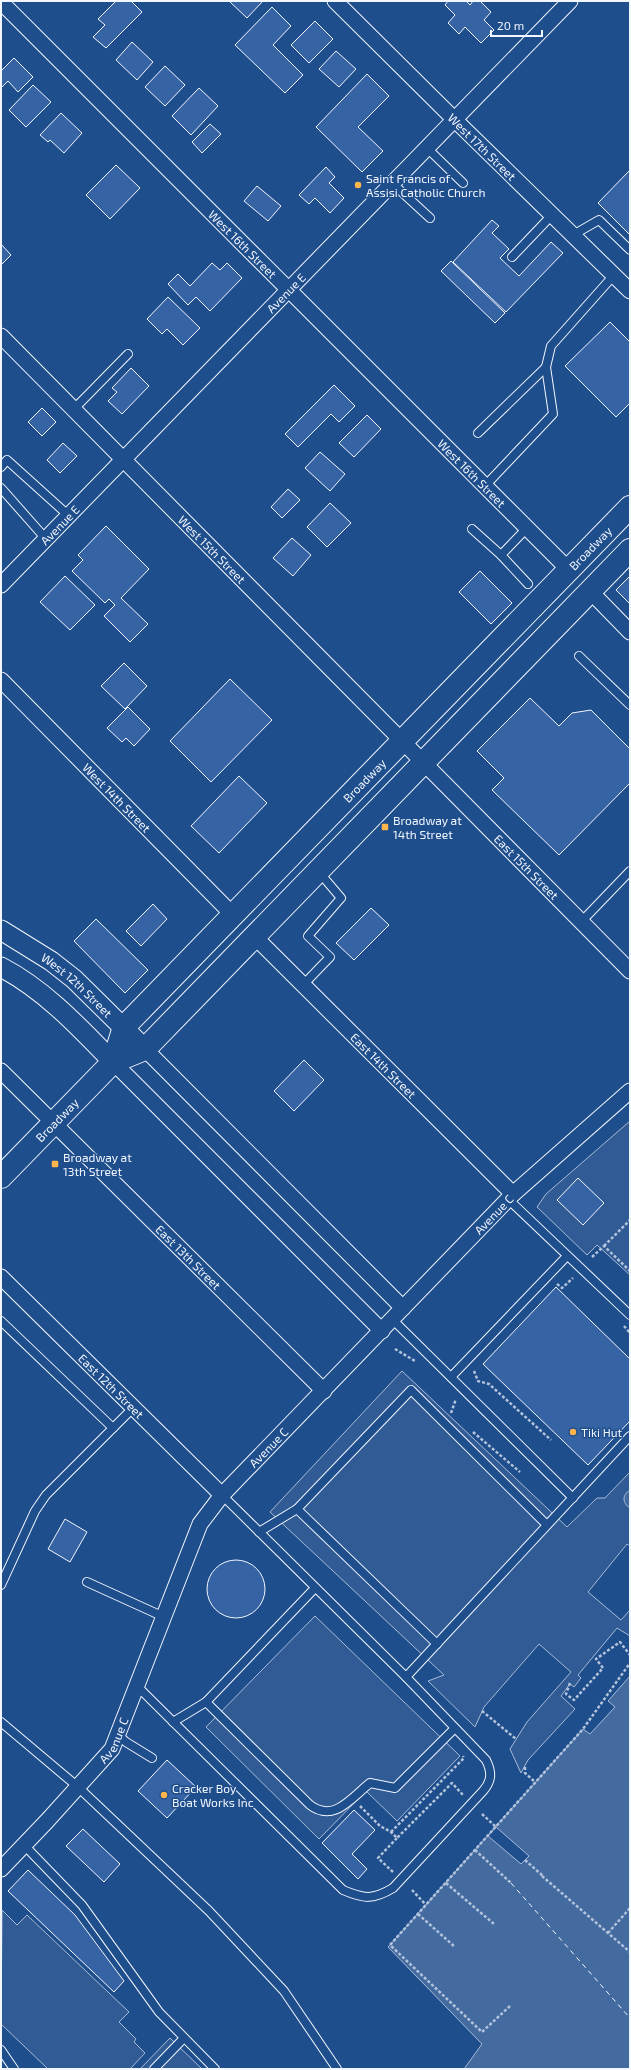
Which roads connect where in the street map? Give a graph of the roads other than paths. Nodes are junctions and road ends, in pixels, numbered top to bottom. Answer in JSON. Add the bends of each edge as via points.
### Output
{"nodes":[{"id":1,"x":335,"y":1,"type":"edge"},
{"id":2,"x":570,"y":1,"type":"edge"},
{"id":3,"x":1,"y":2,"type":"edge"},
{"id":4,"x":454,"y":120,"type":"junction"},
{"id":5,"x":426,"y":148,"type":"junction"},
{"id":6,"x":392,"y":183,"type":"junction"},
{"id":7,"x":463,"y":183,"type":"dead end"},
{"id":8,"x":552,"y":215,"type":"junction"},
{"id":9,"x":430,"y":218,"type":"dead end"},
{"id":10,"x":573,"y":235,"type":"junction"},
{"id":11,"x":630,"y":250,"type":"edge"},
{"id":12,"x":512,"y":257,"type":"dead end"},
{"id":13,"x":614,"y":275,"type":"junction"},
{"id":14,"x":289,"y":288,"type":"junction"},
{"id":15,"x":630,"y":291,"type":"edge"},
{"id":16,"x":1,"y":336,"type":"edge"},
{"id":17,"x":128,"y":354,"type":"dead end"},
{"id":18,"x":546,"y":367,"type":"junction"},
{"id":19,"x":73,"y":410,"type":"junction"},
{"id":20,"x":478,"y":433,"type":"dead end"},
{"id":21,"x":122,"y":460,"type":"junction"},
{"id":22,"x":1,"y":466,"type":"edge"},
{"id":23,"x":485,"y":486,"type":"junction"},
{"id":24,"x":1,"y":488,"type":"edge"},
{"id":25,"x":630,"y":507,"type":"edge"},
{"id":26,"x":68,"y":516,"type":"junction"},
{"id":27,"x":527,"y":528,"type":"junction"},
{"id":28,"x":472,"y":529,"type":"dead end"},
{"id":29,"x":46,"y":539,"type":"junction"},
{"id":30,"x":630,"y":550,"type":"edge"},
{"id":31,"x":501,"y":555,"type":"junction"},
{"id":32,"x":569,"y":570,"type":"junction"},
{"id":33,"x":528,"y":584,"type":"dead end"},
{"id":34,"x":1,"y":585,"type":"edge"},
{"id":35,"x":590,"y":591,"type":"junction"},
{"id":36,"x":630,"y":632,"type":"edge"},
{"id":37,"x":579,"y":656,"type":"dead end"},
{"id":38,"x":1,"y":680,"type":"edge"},
{"id":39,"x":630,"y":705,"type":"edge"},
{"id":40,"x":402,"y":742,"type":"junction"},
{"id":41,"x":423,"y":763,"type":"junction"},
{"id":42,"x":318,"y":870,"type":"junction"},
{"id":43,"x":630,"y":871,"type":"edge"},
{"id":44,"x":233,"y":915,"type":"junction"},
{"id":45,"x":581,"y":922,"type":"junction"},
{"id":46,"x":1,"y":930,"type":"edge"},
{"id":47,"x":254,"y":936,"type":"junction"},
{"id":48,"x":1,"y":967,"type":"edge"},
{"id":49,"x":630,"y":971,"type":"edge"},
{"id":50,"x":303,"y":985,"type":"junction"},
{"id":51,"x":124,"y":1027,"type":"junction"},
{"id":52,"x":145,"y":1049,"type":"junction"},
{"id":53,"x":113,"y":1062,"type":"junction"},
{"id":54,"x":1,"y":1070,"type":"edge"},
{"id":55,"x":630,"y":1091,"type":"edge"},
{"id":56,"x":54,"y":1122,"type":"junction"},
{"id":57,"x":1,"y":1176,"type":"edge"},
{"id":58,"x":511,"y":1197,"type":"junction"},
{"id":59,"x":567,"y":1256,"type":"junction"},
{"id":60,"x":1,"y":1277,"type":"edge"},
{"id":61,"x":403,"y":1308,"type":"junction"},
{"id":62,"x":630,"y":1315,"type":"edge"},
{"id":63,"x":392,"y":1319,"type":"junction"},
{"id":64,"x":1,"y":1321,"type":"edge"},
{"id":65,"x":382,"y":1331,"type":"junction"},
{"id":66,"x":451,"y":1377,"type":"junction"},
{"id":67,"x":324,"y":1391,"type":"junction"},
{"id":68,"x":133,"y":1408,"type":"junction"},
{"id":69,"x":113,"y":1428,"type":"junction"},
{"id":70,"x":630,"y":1436,"type":"edge"},
{"id":71,"x":222,"y":1495,"type":"junction"},
{"id":72,"x":574,"y":1498,"type":"junction"},
{"id":73,"x":297,"y":1509,"type":"junction"},
{"id":74,"x":548,"y":1525,"type":"junction"},
{"id":75,"x":259,"y":1532,"type":"junction"},
{"id":76,"x":88,"y":1582,"type":"dead end"},
{"id":77,"x":1,"y":1585,"type":"edge"},
{"id":78,"x":315,"y":1588,"type":"junction"},
{"id":79,"x":164,"y":1617,"type":"junction"},
{"id":80,"x":437,"y":1644,"type":"junction"},
{"id":81,"x":406,"y":1677,"type":"junction"},
{"id":82,"x":137,"y":1686,"type":"junction"},
{"id":83,"x":206,"y":1702,"type":"junction"},
{"id":84,"x":1,"y":1722,"type":"edge"},
{"id":85,"x":173,"y":1722,"type":"junction"},
{"id":86,"x":454,"y":1729,"type":"junction"},
{"id":87,"x":117,"y":1734,"type":"junction"},
{"id":88,"x":152,"y":1758,"type":"dead end"},
{"id":89,"x":78,"y":1787,"type":"junction"},
{"id":90,"x":24,"y":1845,"type":"junction"},
{"id":91,"x":1,"y":1869,"type":"edge"},
{"id":92,"x":184,"y":2038,"type":"junction"},
{"id":93,"x":1,"y":2050,"type":"edge"},
{"id":94,"x":14,"y":2069,"type":"edge"},
{"id":95,"x":154,"y":2069,"type":"edge"},
{"id":96,"x":216,"y":2069,"type":"edge"},
{"id":97,"x":337,"y":2069,"type":"edge"}],
"edges":[{"from":1,"to":4,"type":"street","name":"West 17th Street"},
{"from":2,"to":4,"type":"street","name":"Avenue E"},
{"from":3,"to":14,"type":"street","name":"West 16th Street"},
{"from":4,"to":5,"type":"street","name":"Avenue E"},
{"from":4,"to":8,"type":"street","name":"West 17th Street"},
{"from":5,"to":6,"type":"street","name":"Avenue E"},
{"from":5,"to":7,"type":"lane"},
{"from":6,"to":9,"type":"lane"},
{"from":6,"to":14,"type":"street","name":"Avenue E"},
{"from":8,"to":10,"type":"street","name":"West 17th Street"},
{"from":8,"to":12,"type":"lane"},
{"from":10,"to":11,"type":"lane","via":[[599,220]]},
{"from":10,"to":13,"type":"street","name":"West 17th Street"},
{"from":13,"to":15,"type":"street","name":"West 17th Street"},
{"from":13,"to":18,"type":"lane","via":[[551,346]]},
{"from":14,"to":21,"type":"street","name":"Avenue E"},
{"from":14,"to":23,"type":"street","name":"West 16th Street"},
{"from":16,"to":19,"type":"street","name":"West 15th Street"},
{"from":17,"to":19,"type":"lane"},
{"from":18,"to":20,"type":"lane"},
{"from":18,"to":23,"type":"lane","via":[[553,414]]},
{"from":19,"to":21,"type":"street","name":"West 15th Street"},
{"from":21,"to":26,"type":"street","name":"Avenue E"},
{"from":21,"to":40,"type":"street","name":"West 15th Street"},
{"from":22,"to":26,"type":"lane","via":[[7,460]]},
{"from":23,"to":27,"type":"street","name":"West 16th Street"},
{"from":24,"to":29,"type":"lane"},
{"from":25,"to":32,"type":"main road","name":"Broadway"},
{"from":26,"to":29,"type":"street","name":"Avenue E"},
{"from":27,"to":31,"type":"lane"},
{"from":27,"to":32,"type":"street","name":"West 16th Street"},
{"from":28,"to":31,"type":"lane"},
{"from":29,"to":34,"type":"street","name":"Avenue E"},
{"from":30,"to":35,"type":"main road","name":"Broadway"},
{"from":31,"to":33,"type":"lane"},
{"from":32,"to":40,"type":"main road","name":"Broadway"},
{"from":35,"to":36,"type":"street"},
{"from":35,"to":41,"type":"main road","name":"Broadway"},
{"from":37,"to":39,"type":"lane"},
{"from":38,"to":44,"type":"street","name":"West 14th Street"},
{"from":40,"to":41,"type":"street","name":"West 15th Street"},
{"from":40,"to":44,"type":"main road","name":"Broadway"},
{"from":41,"to":42,"type":"main road","name":"Broadway"},
{"from":41,"to":45,"type":"street","name":"East 15th Street"},
{"from":42,"to":47,"type":"main road","name":"Broadway"},
{"from":42,"to":50,"type":"lane","via":[[341,898],[308,936],[330,957]]},
{"from":43,"to":45,"type":"lane"},
{"from":44,"to":51,"type":"main road","name":"Broadway"},
{"from":45,"to":49,"type":"street","name":"East 15th Street"},
{"from":46,"to":51,"type":"street","name":"West 12th Street","via":[[74,979]]},
{"from":47,"to":50,"type":"street","name":"East 14th Street"},
{"from":47,"to":52,"type":"main road","name":"Broadway"},
{"from":48,"to":53,"type":"street","via":[[54,1004]]},
{"from":50,"to":58,"type":"street","name":"East 14th Street"},
{"from":51,"to":52,"type":"street","name":"West 12th Street"},
{"from":51,"to":53,"type":"main road","name":"Broadway"},
{"from":52,"to":53,"type":"main road","name":"Broadway"},
{"from":52,"to":61,"type":"street"},
{"from":53,"to":56,"type":"main road","name":"Broadway"},
{"from":53,"to":65,"type":"street"},
{"from":54,"to":56,"type":"street","name":"East 13th Street"},
{"from":55,"to":58,"type":"street","name":"Avenue C"},
{"from":56,"to":57,"type":"main road","name":"Broadway"},
{"from":56,"to":67,"type":"street","name":"East 13th Street"},
{"from":58,"to":59,"type":"lane"},
{"from":58,"to":61,"type":"street","name":"Avenue C"},
{"from":59,"to":62,"type":"lane"},
{"from":59,"to":66,"type":"lane"},
{"from":60,"to":68,"type":"street","name":"East 12th Street"},
{"from":61,"to":63,"type":"street","name":"Avenue C"},
{"from":63,"to":65,"type":"street","name":"Avenue C"},
{"from":63,"to":66,"type":"lane"},
{"from":64,"to":69,"type":"lane"},
{"from":65,"to":67,"type":"street","name":"Avenue C"},
{"from":66,"to":72,"type":"lane"},
{"from":67,"to":71,"type":"street","name":"Avenue C"},
{"from":68,"to":69,"type":"lane"},
{"from":68,"to":71,"type":"street","name":"East 12th Street"},
{"from":69,"to":77,"type":"lane","via":[[46,1495],[35,1511]]},
{"from":70,"to":72,"type":"lane"},
{"from":71,"to":75,"type":"lane"},
{"from":71,"to":79,"type":"street","name":"Avenue C","via":[[200,1524]]},
{"from":72,"to":74,"type":"lane"},
{"from":73,"to":74,"type":"lane","via":[[411,1390]]},
{"from":73,"to":75,"type":"lane"},
{"from":73,"to":80,"type":"lane"},
{"from":74,"to":80,"type":"lane"},
{"from":75,"to":78,"type":"lane"},
{"from":76,"to":79,"type":"lane"},
{"from":78,"to":81,"type":"lane"},
{"from":78,"to":83,"type":"lane"},
{"from":79,"to":82,"type":"street","name":"Avenue C"},
{"from":80,"to":81,"type":"lane"},
{"from":81,"to":86,"type":"lane"},
{"from":82,"to":85,"type":"lane"},
{"from":82,"to":87,"type":"street","name":"Avenue C"},
{"from":83,"to":85,"type":"lane"},
{"from":83,"to":86,"type":"lane","via":[[318,1811],[326,1813],[339,1809],[370,1783],[395,1788]]},
{"from":84,"to":89,"type":"lane"},
{"from":85,"to":86,"type":"lane","via":[[343,1890],[359,1897],[375,1897],[393,1888],[489,1785],[490,1775],[486,1760]]},
{"from":87,"to":88,"type":"lane"},
{"from":87,"to":89,"type":"street","name":"Avenue C","via":[[112,1749]]},
{"from":89,"to":90,"type":"street","name":"Avenue C"},
{"from":89,"to":97,"type":"lane","via":[[209,1911],[284,1991]]},
{"from":90,"to":91,"type":"street","name":"Avenue C"},
{"from":90,"to":92,"type":"lane","via":[[82,1905],[159,2012]]},
{"from":92,"to":95,"type":"lane"},
{"from":92,"to":96,"type":"lane"},
{"from":93,"to":94,"type":"lane"}]}
